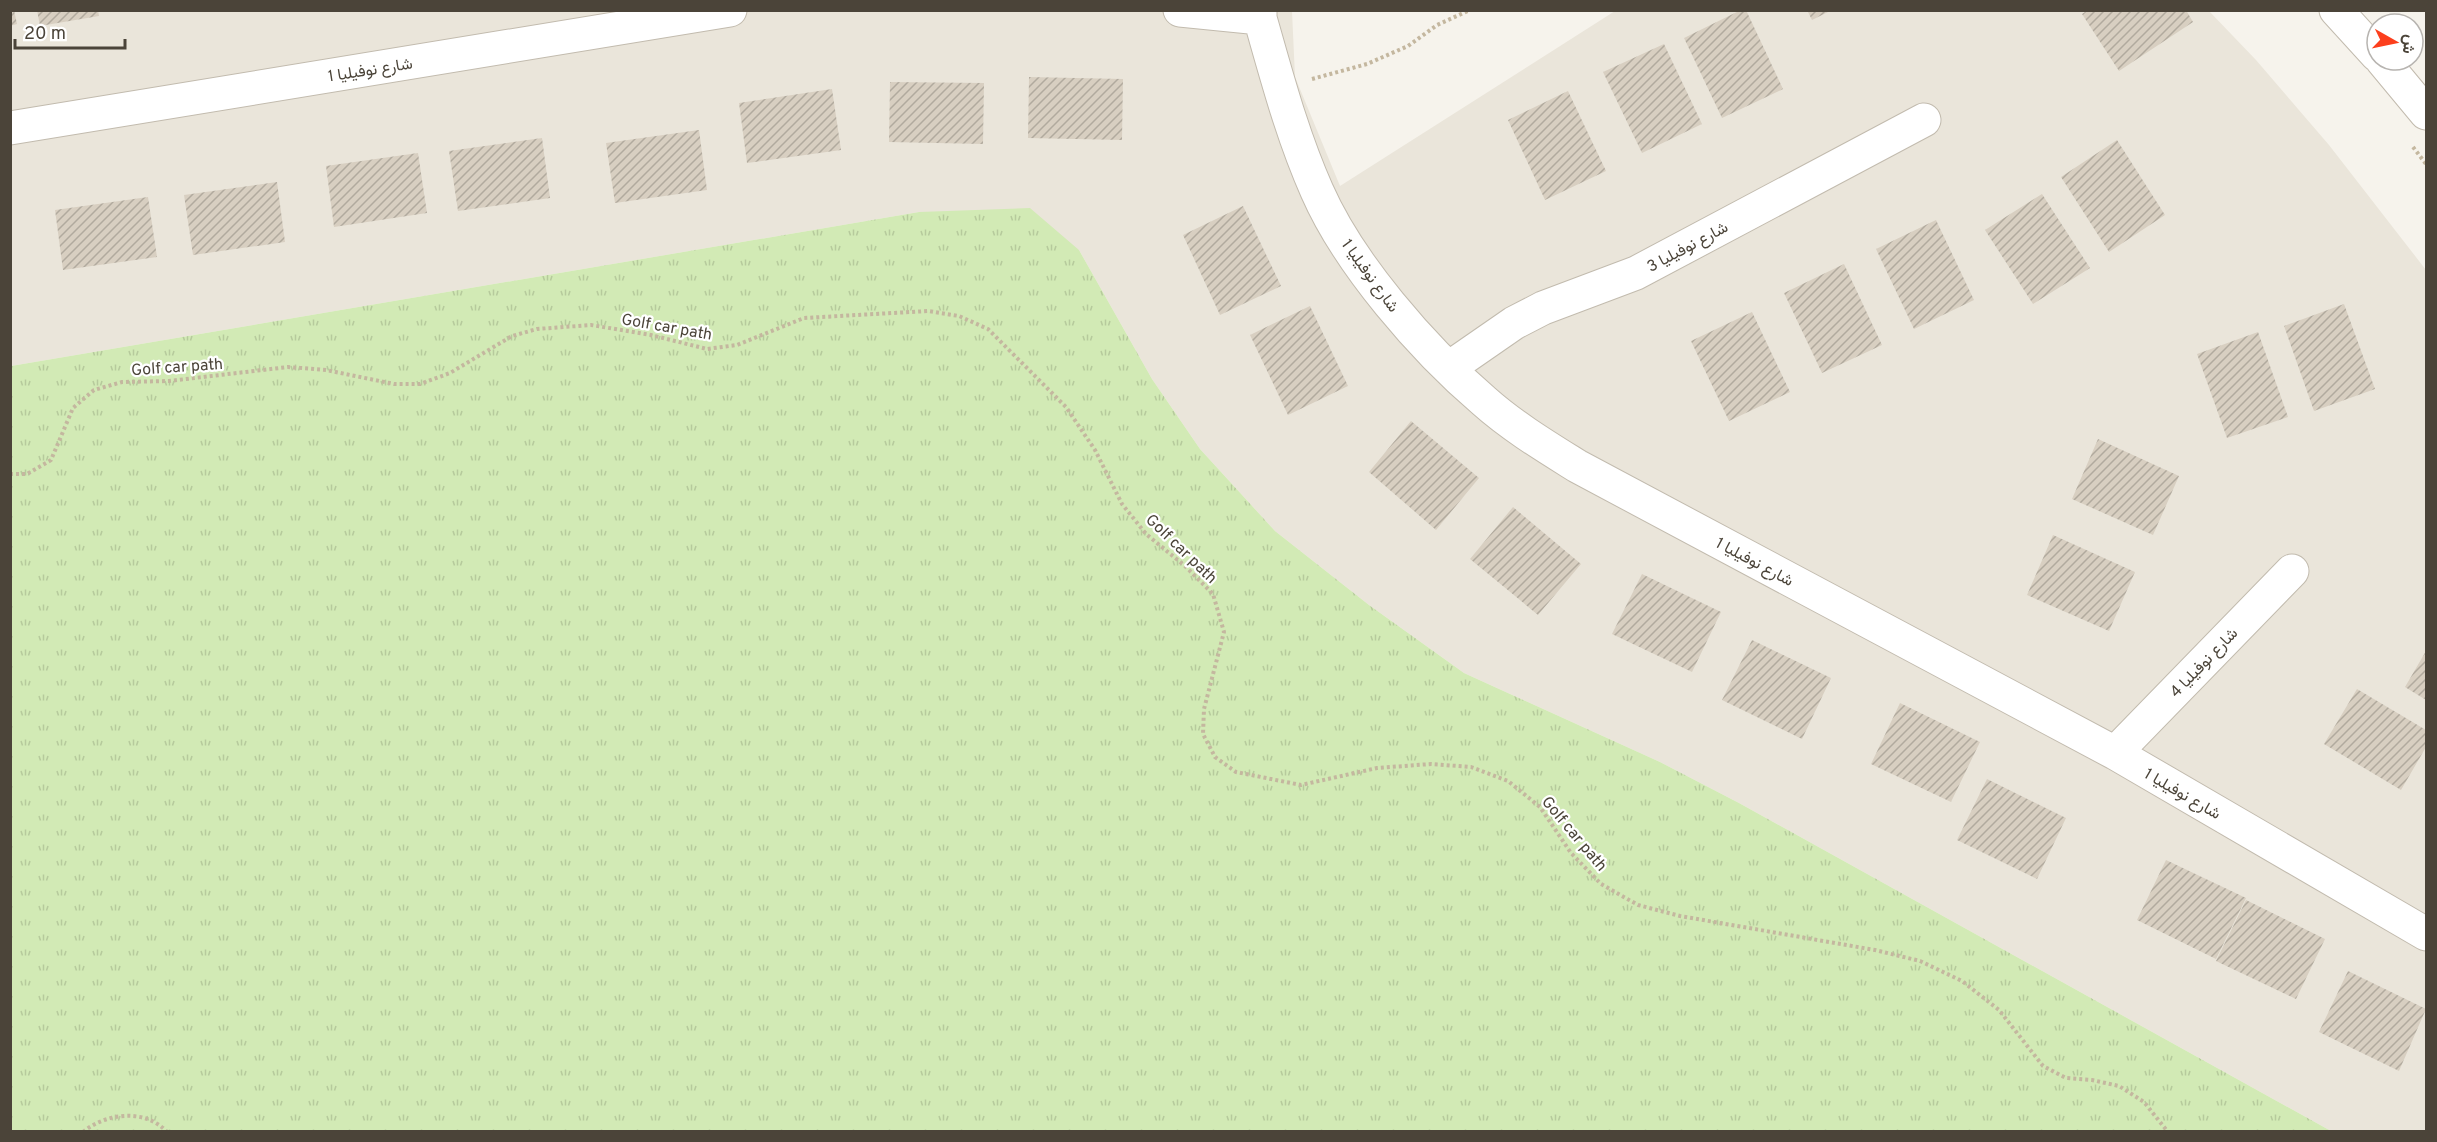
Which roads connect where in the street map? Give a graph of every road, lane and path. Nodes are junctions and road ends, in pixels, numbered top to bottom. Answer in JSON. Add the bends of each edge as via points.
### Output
{"nodes":[{"id":1,"x":730,"y":10,"type":"edge"},
{"id":2,"x":1180,"y":10,"type":"edge"},
{"id":3,"x":1470,"y":10,"type":"edge"},
{"id":4,"x":2336,"y":10,"type":"edge"},
{"id":5,"x":1260,"y":14,"type":"edge"},
{"id":6,"x":2365,"y":42,"type":"edge"},
{"id":7,"x":2392,"y":72,"type":"edge"},
{"id":8,"x":1279,"y":85,"type":"junction"},
{"id":9,"x":2427,"y":113,"type":"edge"},
{"id":10,"x":1924,"y":120,"type":"dead end"},
{"id":11,"x":10,"y":128,"type":"edge"},
{"id":12,"x":1449,"y":368,"type":"junction"},
{"id":13,"x":10,"y":474,"type":"edge"},
{"id":14,"x":2292,"y":571,"type":"dead end"},
{"id":15,"x":2115,"y":753,"type":"junction"},
{"id":16,"x":2427,"y":934,"type":"edge"},
{"id":17,"x":83,"y":1131,"type":"edge"},
{"id":18,"x":167,"y":1131,"type":"edge"},
{"id":19,"x":2168,"y":1131,"type":"edge"}],
"edges":[{"from":1,"to":11,"type":"street","name":"شارع نوفيليا 1"},
{"from":2,"to":5,"type":"street","name":"شارع نوفيليا 1"},
{"from":3,"to":8,"type":"path","via":[[1437,25],[1408,46],[1367,64]]},
{"from":4,"to":6,"type":"street"},
{"from":5,"to":8,"type":"street","name":"شارع نوفيليا 1"},
{"from":7,"to":9,"type":"street"},
{"from":8,"to":12,"type":"street","name":"شارع نوفيليا 1","via":[[1318,193],[1352,252],[1392,307]]},
{"from":10,"to":12,"type":"street","name":"شارع نوفيليا 3","via":[[1636,273],[1514,323]]},
{"from":12,"to":15,"type":"street","name":"شارع نوفيليا 1","via":[[1484,402],[1577,466]]},
{"from":13,"to":19,"type":"path","name":"Golf car path","via":[[27,474],[51,460],[73,408],[94,390],[122,382],[169,381],[288,367],[326,370],[394,384],[420,384],[450,373],[512,336],[537,329],[591,325],[707,349],[737,345],[804,318],[928,311],[959,316],[988,329],[1066,407],[1095,450],[1122,504],[1146,534],[1213,594],[1224,633],[1204,709],[1203,734],[1215,757],[1236,772],[1301,785],[1377,768],[1471,766],[1508,781],[1540,807],[1571,853],[1601,884],[1638,905],[1920,961],[1962,981],[1999,1010],[2043,1066],[2066,1078],[2119,1086],[2144,1102]]},
{"from":14,"to":15,"type":"street","name":"شارع نوفيليا 4"},
{"from":15,"to":16,"type":"street","name":"شارع نوفيليا 1"},
{"from":17,"to":18,"type":"path","via":[[95,1122],[118,1115],[142,1117]]}]}
